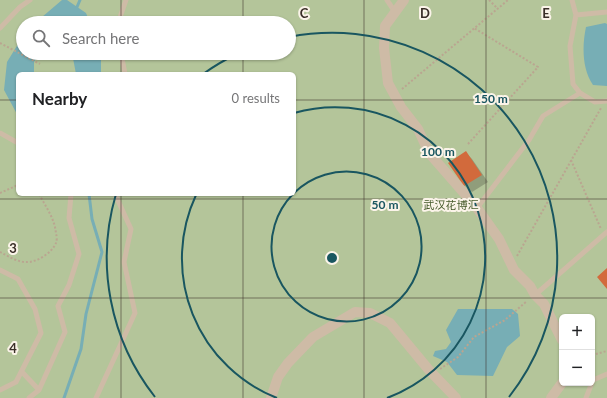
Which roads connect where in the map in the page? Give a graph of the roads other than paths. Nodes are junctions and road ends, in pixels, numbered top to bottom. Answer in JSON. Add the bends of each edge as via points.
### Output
{"nodes":[{"id":1,"x":30,"y":0,"type":"edge"},
{"id":2,"x":126,"y":0,"type":"edge"},
{"id":3,"x":387,"y":0,"type":"edge"},
{"id":4,"x":404,"y":0,"type":"edge"},
{"id":5,"x":572,"y":0,"type":"edge"},
{"id":6,"x":394,"y":12,"type":"junction"},
{"id":7,"x":607,"y":12,"type":"edge"},
{"id":8,"x":576,"y":15,"type":"junction"},
{"id":9,"x":120,"y":16,"type":"edge"},
{"id":10,"x":0,"y":28,"type":"edge"},
{"id":11,"x":122,"y":60,"type":"edge"},
{"id":12,"x":125,"y":72,"type":"edge"},
{"id":13,"x":580,"y":93,"type":"junction"},
{"id":14,"x":606,"y":101,"type":"edge"},
{"id":15,"x":0,"y":133,"type":"edge"},
{"id":16,"x":16,"y":142,"type":"edge"},
{"id":17,"x":71,"y":196,"type":"edge"},
{"id":18,"x":117,"y":196,"type":"edge"},
{"id":19,"x":477,"y":208,"type":"junction"},
{"id":20,"x":605,"y":234,"type":"edge"},
{"id":21,"x":0,"y":270,"type":"edge"},
{"id":22,"x":535,"y":295,"type":"junction"},
{"id":23,"x":559,"y":334,"type":"edge"},
{"id":24,"x":22,"y":372,"type":"junction"},
{"id":25,"x":607,"y":374,"type":"edge"},
{"id":26,"x":595,"y":379,"type":"edge"},
{"id":27,"x":560,"y":386,"type":"edge"},
{"id":28,"x":591,"y":386,"type":"edge"},
{"id":29,"x":0,"y":390,"type":"edge"},
{"id":30,"x":39,"y":390,"type":"junction"},
{"id":31,"x":29,"y":398,"type":"edge"},
{"id":32,"x":96,"y":398,"type":"edge"},
{"id":33,"x":271,"y":398,"type":"edge"},
{"id":34,"x":456,"y":398,"type":"edge"},
{"id":35,"x":551,"y":398,"type":"edge"},
{"id":36,"x":586,"y":398,"type":"edge"}],
"edges":[{"from":1,"to":10,"type":"lane"},
{"from":2,"to":9,"type":"lane"},
{"from":3,"to":6,"type":"lane"},
{"from":4,"to":6,"type":"street"},
{"from":5,"to":8,"type":"lane"},
{"from":6,"to":19,"type":"street","via":[[385,26],[384,48],[388,83],[401,107],[418,129],[429,153]]},
{"from":7,"to":8,"type":"lane"},
{"from":8,"to":13,"type":"lane","via":[[570,53],[573,84]]},
{"from":11,"to":12,"type":"lane"},
{"from":13,"to":14,"type":"lane","via":[[595,102]]},
{"from":13,"to":19,"type":"lane","via":[[543,116],[529,140]]},
{"from":15,"to":16,"type":"lane"},
{"from":17,"to":30,"type":"lane","via":[[68,218],[79,254],[69,285],[58,306],[66,332]]},
{"from":18,"to":32,"type":"lane","via":[[131,229],[124,262],[135,313]]},
{"from":19,"to":22,"type":"street","via":[[499,239],[514,270]]},
{"from":20,"to":22,"type":"lane"},
{"from":21,"to":24,"type":"lane","via":[[18,279],[36,309],[41,333]]},
{"from":22,"to":23,"type":"street","via":[[544,304]]},
{"from":24,"to":29,"type":"lane","via":[[16,382]]},
{"from":24,"to":30,"type":"lane"},
{"from":25,"to":26,"type":"lane"},
{"from":27,"to":35,"type":"street"},
{"from":28,"to":36,"type":"lane"},
{"from":30,"to":31,"type":"lane"},
{"from":33,"to":34,"type":"street","via":[[278,377],[313,337],[355,312],[370,313],[390,323],[433,375]]}]}
